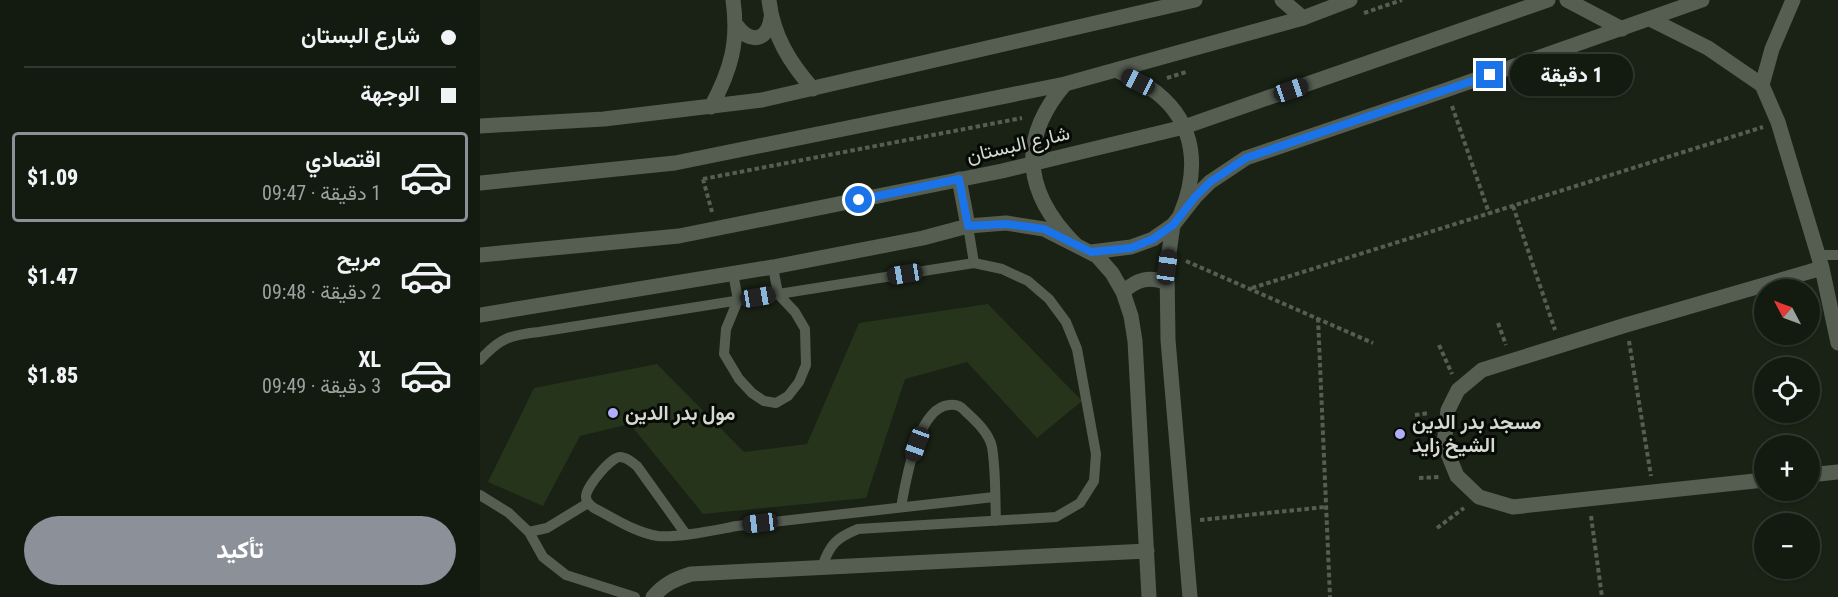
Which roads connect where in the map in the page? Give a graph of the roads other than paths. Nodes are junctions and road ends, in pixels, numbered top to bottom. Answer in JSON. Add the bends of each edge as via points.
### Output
{"nodes":[{"id":1,"x":733,"y":0,"type":"edge"},
{"id":2,"x":769,"y":0,"type":"edge"},
{"id":3,"x":1195,"y":0,"type":"edge"},
{"id":4,"x":1282,"y":0,"type":"edge"},
{"id":5,"x":1350,"y":0,"type":"edge"},
{"id":6,"x":1548,"y":0,"type":"edge"},
{"id":7,"x":1566,"y":0,"type":"edge"},
{"id":8,"x":1702,"y":0,"type":"edge"},
{"id":9,"x":1793,"y":0,"type":"edge"},
{"id":10,"x":1323,"y":5,"type":"edge"},
{"id":11,"x":771,"y":18,"type":"junction"},
{"id":12,"x":1303,"y":18,"type":"junction"},
{"id":13,"x":1650,"y":19,"type":"junction"},
{"id":14,"x":737,"y":26,"type":"junction"},
{"id":15,"x":1622,"y":29,"type":"junction"},
{"id":16,"x":1116,"y":70,"type":"junction"},
{"id":17,"x":1065,"y":84,"type":"junction"},
{"id":18,"x":1762,"y":85,"type":"junction"},
{"id":19,"x":813,"y":89,"type":"junction"},
{"id":20,"x":711,"y":107,"type":"junction"},
{"id":21,"x":480,"y":126,"type":"edge"},
{"id":22,"x":1184,"y":127,"type":"junction"},
{"id":23,"x":1033,"y":163,"type":"junction"},
{"id":24,"x":959,"y":179,"type":"junction"},
{"id":25,"x":480,"y":183,"type":"edge"},
{"id":26,"x":1177,"y":219,"type":"junction"},
{"id":27,"x":968,"y":226,"type":"junction"},
{"id":28,"x":1076,"y":245,"type":"junction"},
{"id":29,"x":1091,"y":252,"type":"junction"},
{"id":30,"x":480,"y":255,"type":"edge"},
{"id":31,"x":1838,"y":255,"type":"edge"},
{"id":32,"x":1820,"y":262,"type":"junction"},
{"id":33,"x":974,"y":263,"type":"junction"},
{"id":34,"x":773,"y":267,"type":"junction"},
{"id":35,"x":733,"y":273,"type":"junction"},
{"id":36,"x":1167,"y":283,"type":"junction"},
{"id":37,"x":1123,"y":292,"type":"junction"},
{"id":38,"x":778,"y":294,"type":"junction"},
{"id":39,"x":738,"y":300,"type":"junction"},
{"id":40,"x":480,"y":315,"type":"edge"},
{"id":41,"x":1838,"y":342,"type":"edge"},
{"id":42,"x":480,"y":360,"type":"edge"},
{"id":43,"x":1838,"y":472,"type":"edge"},
{"id":44,"x":1820,"y":474,"type":"edge"},
{"id":45,"x":1754,"y":481,"type":"edge"},
{"id":46,"x":480,"y":495,"type":"edge"},
{"id":47,"x":994,"y":497,"type":"junction"},
{"id":48,"x":588,"y":502,"type":"junction"},
{"id":49,"x":900,"y":507,"type":"junction"},
{"id":50,"x":996,"y":521,"type":"junction"},
{"id":51,"x":529,"y":532,"type":"junction"},
{"id":52,"x":685,"y":533,"type":"junction"},
{"id":53,"x":1147,"y":551,"type":"junction"},
{"id":54,"x":822,"y":567,"type":"junction"},
{"id":55,"x":635,"y":597,"type":"edge"},
{"id":56,"x":653,"y":597,"type":"edge"},
{"id":57,"x":1149,"y":597,"type":"edge"},
{"id":58,"x":1190,"y":597,"type":"edge"}],
"edges":[{"from":1,"to":14,"type":"street"},
{"from":2,"to":11,"type":"street"},
{"from":3,"to":19,"type":"street"},
{"from":4,"to":12,"type":"street"},
{"from":5,"to":10,"type":"street"},
{"from":6,"to":22,"type":"street","name":"شارع البستان"},
{"from":7,"to":15,"type":"street"},
{"from":8,"to":13,"type":"street"},
{"from":9,"to":18,"type":"street"},
{"from":10,"to":12,"type":"street"},
{"from":11,"to":14,"type":"street","via":[[762,36],[752,38]]},
{"from":11,"to":19,"type":"street","via":[[795,68]]},
{"from":12,"to":16,"type":"street"},
{"from":13,"to":15,"type":"street"},
{"from":13,"to":18,"type":"street","via":[[1708,48]]},
{"from":14,"to":20,"type":"street","via":[[725,82]]},
{"from":15,"to":26,"type":"street","via":[[1246,158],[1210,182]]},
{"from":16,"to":17,"type":"street"},
{"from":16,"to":22,"type":"street","via":[[1157,93]]},
{"from":17,"to":23,"type":"street","via":[[1040,120]]},
{"from":17,"to":25,"type":"street","via":[[705,158]]},
{"from":18,"to":32,"type":"street","via":[[1778,122]]},
{"from":19,"to":20,"type":"street"},
{"from":20,"to":21,"type":"street","via":[[604,119]]},
{"from":22,"to":23,"type":"street","name":"شارع البستان"},
{"from":22,"to":26,"type":"street","via":[[1193,170],[1189,192]]},
{"from":23,"to":24,"type":"street","name":"شارع البستان"},
{"from":23,"to":28,"type":"street","via":[[1037,188],[1047,212]]},
{"from":24,"to":27,"type":"street"},
{"from":24,"to":30,"type":"street","name":"شارع البستان","via":[[679,236]]},
{"from":26,"to":29,"type":"street","via":[[1153,239],[1131,248]]},
{"from":26,"to":36,"type":"street"},
{"from":27,"to":28,"type":"street","via":[[1006,224],[1044,229]]},
{"from":27,"to":33,"type":"lane"},
{"from":27,"to":34,"type":"street"},
{"from":28,"to":29,"type":"street"},
{"from":29,"to":37,"type":"street","via":[[1112,273]]},
{"from":31,"to":32,"type":"lane"},
{"from":32,"to":41,"type":"street"},
{"from":32,"to":45,"type":"street","via":[[1482,370],[1458,390],[1448,410],[1444,444],[1457,476],[1479,497],[1513,507]]},
{"from":33,"to":38,"type":"lane"},
{"from":33,"to":50,"type":"lane","via":[[1002,269],[1028,281],[1049,299],[1066,322],[1077,349],[1096,454],[1094,481],[1080,503],[1056,517]]},
{"from":34,"to":35,"type":"street"},
{"from":34,"to":38,"type":"lane"},
{"from":35,"to":39,"type":"lane"},
{"from":35,"to":40,"type":"street"},
{"from":36,"to":37,"type":"street","via":[[1148,278],[1138,280]]},
{"from":36,"to":58,"type":"street","via":[[1168,340]]},
{"from":37,"to":53,"type":"street","via":[[1135,341]]},
{"from":38,"to":39,"type":"lane"},
{"from":38,"to":39,"type":"lane","via":[[805,329],[806,365],[788,396],[776,403],[752,393],[724,354],[726,329]]},
{"from":39,"to":42,"type":"lane","via":[[514,334],[493,346]]},
{"from":43,"to":44,"type":"street"},
{"from":46,"to":51,"type":"lane","via":[[509,513]]},
{"from":47,"to":49,"type":"lane"},
{"from":47,"to":49,"type":"lane","via":[[992,446],[977,422],[952,404],[930,414],[909,466]]},
{"from":47,"to":50,"type":"lane"},
{"from":48,"to":51,"type":"lane","via":[[547,528]]},
{"from":48,"to":52,"type":"lane","via":[[646,533]]},
{"from":48,"to":52,"type":"lane","via":[[587,488],[613,459],[630,460]]},
{"from":49,"to":52,"type":"lane"},
{"from":50,"to":54,"type":"lane","via":[[858,529],[841,536],[828,550]]},
{"from":51,"to":55,"type":"lane","via":[[543,557],[566,575]]},
{"from":53,"to":54,"type":"street"},
{"from":53,"to":57,"type":"street"},
{"from":54,"to":56,"type":"street","via":[[691,574],[674,579]]}]}
